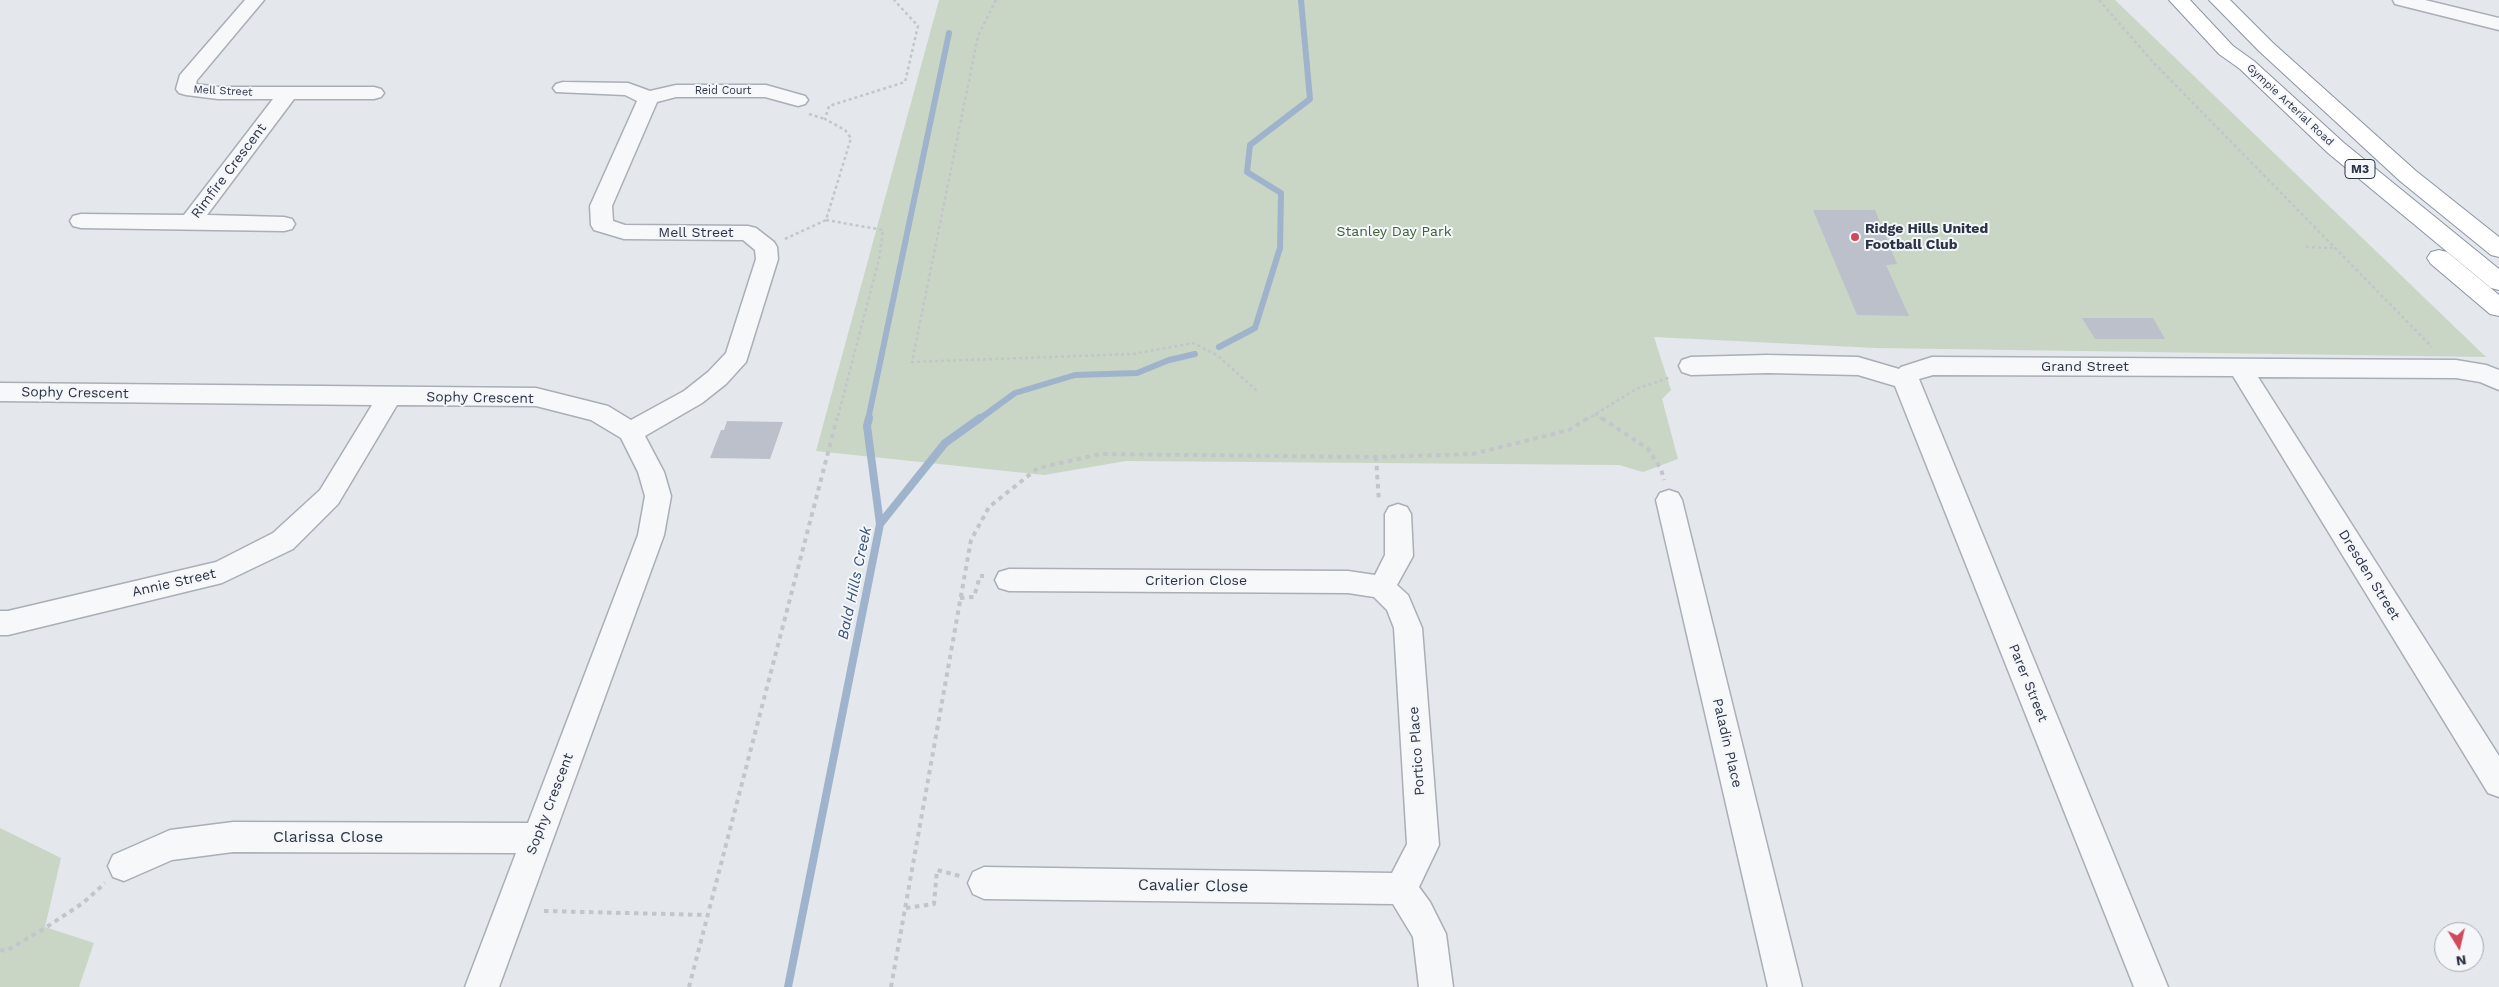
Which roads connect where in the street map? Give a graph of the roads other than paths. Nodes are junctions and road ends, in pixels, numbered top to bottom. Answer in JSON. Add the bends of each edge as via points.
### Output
{"nodes":[{"id":1,"x":255,"y":0,"type":"edge"},
{"id":2,"x":2178,"y":0,"type":"edge"},
{"id":3,"x":2219,"y":0,"type":"edge"},
{"id":4,"x":2402,"y":0,"type":"edge"},
{"id":5,"x":2499,"y":24,"type":"edge"},
{"id":6,"x":2226,"y":50,"type":"junction"},
{"id":7,"x":563,"y":88,"type":"dead end"},
{"id":8,"x":288,"y":93,"type":"junction"},
{"id":9,"x":374,"y":93,"type":"dead end"},
{"id":10,"x":648,"y":98,"type":"junction"},
{"id":11,"x":798,"y":100,"type":"dead end"},
{"id":12,"x":2372,"y":142,"type":"junction"},
{"id":13,"x":81,"y":221,"type":"dead end"},
{"id":14,"x":190,"y":222,"type":"junction"},
{"id":15,"x":284,"y":224,"type":"dead end"},
{"id":16,"x":2499,"y":230,"type":"edge"},
{"id":17,"x":2499,"y":249,"type":"edge"},
{"id":18,"x":2499,"y":282,"type":"edge"},
{"id":19,"x":2499,"y":308,"type":"edge"},
{"id":20,"x":1691,"y":366,"type":"dead end"},
{"id":21,"x":2240,"y":368,"type":"junction"},
{"id":22,"x":2492,"y":378,"type":"edge"},
{"id":23,"x":1905,"y":380,"type":"junction"},
{"id":24,"x":0,"y":392,"type":"edge"},
{"id":25,"x":390,"y":396,"type":"junction"},
{"id":26,"x":632,"y":432,"type":"junction"},
{"id":27,"x":1670,"y":500,"type":"road end"},
{"id":28,"x":1398,"y":519,"type":"road end"},
{"id":29,"x":1009,"y":580,"type":"dead end"},
{"id":30,"x":1382,"y":586,"type":"junction"},
{"id":31,"x":0,"y":623,"type":"edge"},
{"id":32,"x":2499,"y":783,"type":"edge"},
{"id":33,"x":537,"y":838,"type":"junction"},
{"id":34,"x":124,"y":866,"type":"road end"},
{"id":35,"x":984,"y":883,"type":"road end"},
{"id":36,"x":1401,"y":889,"type":"junction"},
{"id":37,"x":482,"y":987,"type":"edge"},
{"id":38,"x":1436,"y":987,"type":"edge"},
{"id":39,"x":1785,"y":987,"type":"edge"},
{"id":40,"x":2151,"y":987,"type":"edge"}],
"edges":[{"from":1,"to":8,"type":"street","name":"Mell Street","via":[[187,79],[186,89],[218,93]]},
{"from":2,"to":6,"type":"highway","name":"Gympie Arterial Road","number":"M3"},
{"from":3,"to":12,"type":"highway","name":"Gympie Arterial Road","number":"M3"},
{"from":4,"to":5,"type":"street"},
{"from":6,"to":18,"type":"highway","name":"Gympie Arterial Road","number":"M3","via":[[2247,65],[2336,148]]},
{"from":6,"to":19,"type":"highway","via":[[2233,65],[2327,160]]},
{"from":7,"to":10,"type":"street","via":[[628,89]]},
{"from":8,"to":9,"type":"street","name":"Mell Street"},
{"from":8,"to":14,"type":"street","name":"Rimfire Crescent"},
{"from":10,"to":11,"type":"street","name":"Reid Court","via":[[676,91],[766,91]]},
{"from":10,"to":26,"type":"street","name":"Mell Street","via":[[601,206],[602,224],[624,232],[748,233],[766,247],[767,258],[737,356],[693,397]]},
{"from":12,"to":16,"type":"highway","via":[[2392,149]]},
{"from":12,"to":17,"type":"highway","name":"Gympie Arterial Road","number":"M3","via":[[2408,176]]},
{"from":13,"to":14,"type":"street"},
{"from":14,"to":15,"type":"street","name":"Rimfire Crescent"},
{"from":20,"to":23,"type":"street","via":[[1858,366]]},
{"from":21,"to":22,"type":"street","name":"Grand Street","via":[[2456,369]]},
{"from":21,"to":23,"type":"street","name":"Grand Street","via":[[1932,366],[1910,373]]},
{"from":21,"to":32,"type":"street","name":"Dresden Street"},
{"from":23,"to":40,"type":"street","name":"Parer Street"},
{"from":24,"to":25,"type":"street","name":"Sophy Crescent"},
{"from":25,"to":26,"type":"street","name":"Sophy Crescent","via":[[536,397],[599,413]]},
{"from":25,"to":31,"type":"street","name":"Annie Street","via":[[329,497],[283,541],[222,572]]},
{"from":26,"to":33,"type":"street","name":"Sophy Crescent","via":[[651,472],[658,496],[651,535]]},
{"from":27,"to":39,"type":"street","name":"Paladin Place"},
{"from":28,"to":30,"type":"street","via":[[1399,556]]},
{"from":29,"to":30,"type":"street","name":"Criterion Close","via":[[1348,582]]},
{"from":30,"to":36,"type":"street","name":"Portico Place","via":[[1398,603],[1408,628],[1423,845]]},
{"from":33,"to":34,"type":"street","name":"Clarissa Close","via":[[233,837],[170,844]]},
{"from":33,"to":37,"type":"street","name":"Sophy Crescent"},
{"from":35,"to":36,"type":"street","name":"Cavalier Close"},
{"from":36,"to":38,"type":"street","via":[[1429,934]]}]}
